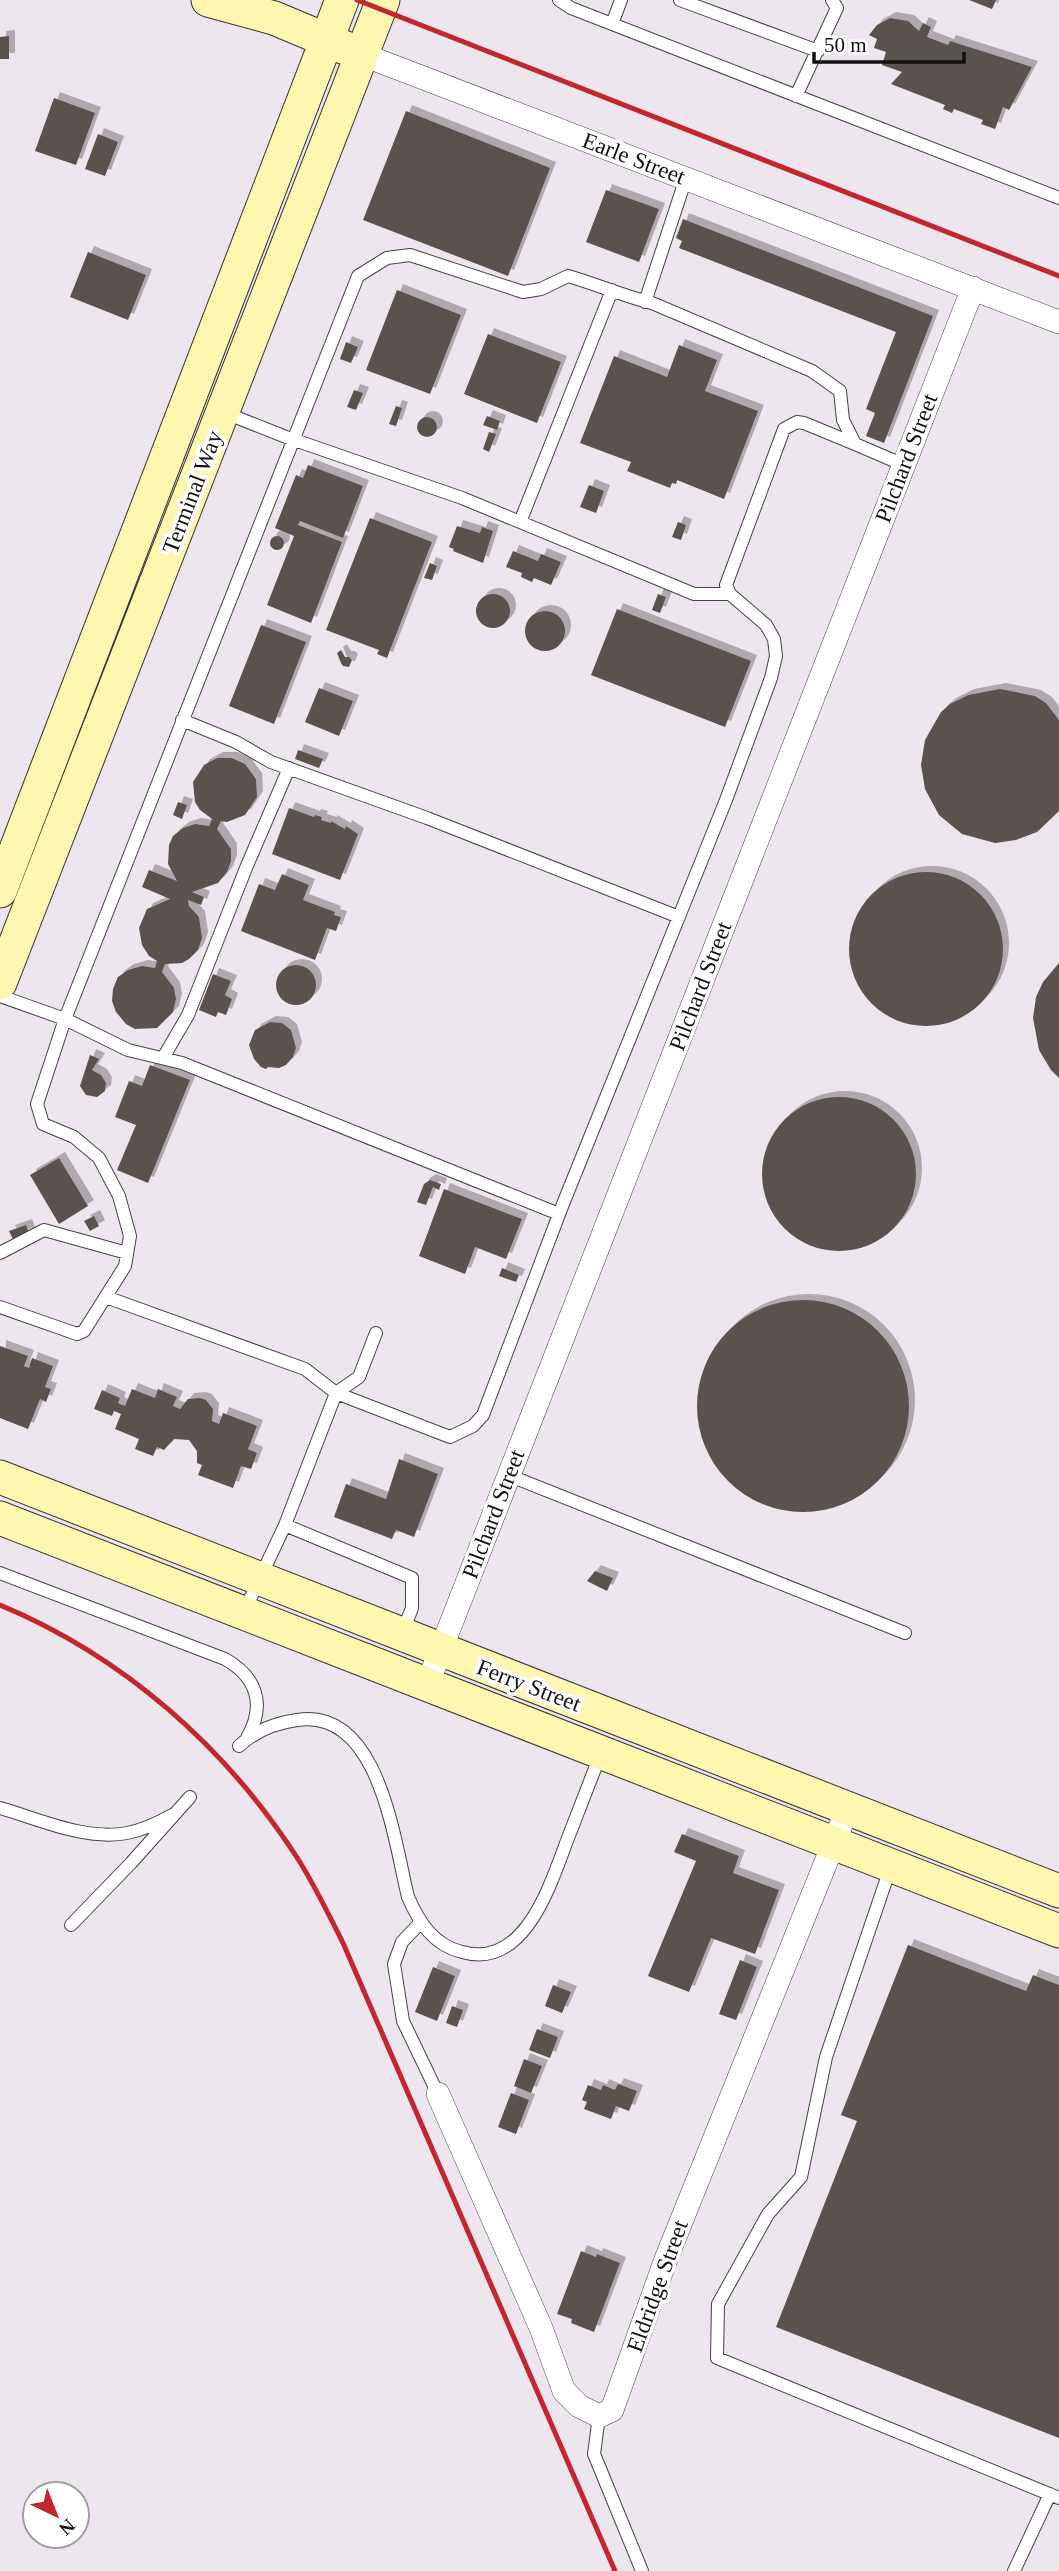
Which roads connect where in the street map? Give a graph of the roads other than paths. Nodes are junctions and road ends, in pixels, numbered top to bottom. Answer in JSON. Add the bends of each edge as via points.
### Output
{"nodes":[{"id":1,"x":208,"y":0,"type":"edge"},
{"id":2,"x":342,"y":0,"type":"edge"},
{"id":3,"x":383,"y":0,"type":"edge"},
{"id":4,"x":559,"y":0,"type":"edge"},
{"id":5,"x":621,"y":0,"type":"edge"},
{"id":6,"x":680,"y":0,"type":"edge"},
{"id":7,"x":832,"y":0,"type":"edge"},
{"id":8,"x":612,"y":24,"type":"junction"},
{"id":9,"x":326,"y":41,"type":"junction"},
{"id":10,"x":818,"y":51,"type":"junction"},
{"id":11,"x":361,"y":54,"type":"junction"},
{"id":12,"x":796,"y":96,"type":"junction"},
{"id":13,"x":686,"y":178,"type":"junction"},
{"id":14,"x":1059,"y":198,"type":"edge"},
{"id":15,"x":973,"y":288,"type":"junction"},
{"id":16,"x":612,"y":290,"type":"junction"},
{"id":17,"x":645,"y":302,"type":"junction"},
{"id":18,"x":1059,"y":322,"type":"edge"},
{"id":19,"x":223,"y":412,"type":"junction"},
{"id":20,"x":293,"y":440,"type":"junction"},
{"id":21,"x":855,"y":444,"type":"junction"},
{"id":22,"x":904,"y":465,"type":"junction"},
{"id":23,"x":520,"y":522,"type":"junction"},
{"id":24,"x":730,"y":594,"type":"junction"},
{"id":25,"x":182,"y":720,"type":"junction"},
{"id":26,"x":289,"y":768,"type":"junction"},
{"id":27,"x":0,"y":891,"type":"edge"},
{"id":28,"x":679,"y":917,"type":"junction"},
{"id":29,"x":0,"y":983,"type":"edge"},
{"id":30,"x":0,"y":996,"type":"edge"},
{"id":31,"x":65,"y":1020,"type":"junction"},
{"id":32,"x":163,"y":1058,"type":"junction"},
{"id":33,"x":559,"y":1213,"type":"junction"},
{"id":34,"x":0,"y":1253,"type":"edge"},
{"id":35,"x":127,"y":1253,"type":"junction"},
{"id":36,"x":106,"y":1297,"type":"junction"},
{"id":37,"x":0,"y":1307,"type":"edge"},
{"id":38,"x":376,"y":1334,"type":"dead end"},
{"id":39,"x":336,"y":1393,"type":"junction"},
{"id":40,"x":509,"y":1475,"type":"junction"},
{"id":41,"x":0,"y":1477,"type":"edge"},
{"id":42,"x":0,"y":1518,"type":"edge"},
{"id":43,"x":285,"y":1525,"type":"junction"},
{"id":44,"x":0,"y":1573,"type":"edge"},
{"id":45,"x":260,"y":1579,"type":"junction"},
{"id":46,"x":243,"y":1614,"type":"junction"},
{"id":47,"x":905,"y":1633,"type":"dead end"},
{"id":48,"x":401,"y":1635,"type":"junction"},
{"id":49,"x":440,"y":1651,"type":"junction"},
{"id":50,"x":427,"y":1685,"type":"junction"},
{"id":51,"x":601,"y":1753,"type":"junction"},
{"id":52,"x":190,"y":1797,"type":"dead end"},
{"id":53,"x":0,"y":1808,"type":"edge"},
{"id":54,"x":847,"y":1810,"type":"junction"},
{"id":55,"x":173,"y":1815,"type":"junction"},
{"id":56,"x":834,"y":1843,"type":"junction"},
{"id":57,"x":891,"y":1866,"type":"junction"},
{"id":58,"x":1059,"y":1891,"type":"edge"},
{"id":59,"x":420,"y":1923,"type":"junction"},
{"id":60,"x":71,"y":1925,"type":"dead end"},
{"id":61,"x":1059,"y":1931,"type":"edge"},
{"id":62,"x":438,"y":2094,"type":"joint"},
{"id":63,"x":599,"y":2416,"type":"junction"},
{"id":64,"x":1054,"y":2496,"type":"edge"},
{"id":65,"x":642,"y":2571,"type":"edge"},
{"id":66,"x":1014,"y":2571,"type":"edge"}],
"edges":[{"from":1,"to":9,"type":"main road","name":"Earle Street","via":[[274,18]]},
{"from":2,"to":9,"type":"main road","name":"Terminal Way"},
{"from":3,"to":11,"type":"main road","name":"Terminal Way"},
{"from":4,"to":8,"type":"lane"},
{"from":5,"to":8,"type":"lane"},
{"from":6,"to":10,"type":"lane"},
{"from":7,"to":10,"type":"lane","via":[[837,8]]},
{"from":8,"to":12,"type":"lane"},
{"from":9,"to":11,"type":"main road","name":"Earle Street"},
{"from":9,"to":27,"type":"main road","name":"Terminal Way"},
{"from":10,"to":12,"type":"lane"},
{"from":11,"to":13,"type":"street","name":"Earle Street"},
{"from":11,"to":19,"type":"main road","name":"Terminal Way"},
{"from":12,"to":14,"type":"lane"},
{"from":13,"to":15,"type":"street","name":"Earle Street"},
{"from":13,"to":17,"type":"lane"},
{"from":15,"to":18,"type":"street","name":"Earle Street"},
{"from":15,"to":22,"type":"street","name":"Pilchard Street"},
{"from":16,"to":17,"type":"lane"},
{"from":16,"to":20,"type":"lane","via":[[568,276],[523,292],[410,255],[387,258],[358,276]]},
{"from":16,"to":23,"type":"lane"},
{"from":17,"to":21,"type":"lane","via":[[812,371],[840,391],[843,420]]},
{"from":19,"to":20,"type":"lane"},
{"from":19,"to":29,"type":"main road","name":"Terminal Way"},
{"from":20,"to":23,"type":"lane"},
{"from":20,"to":25,"type":"lane"},
{"from":21,"to":22,"type":"lane"},
{"from":21,"to":24,"type":"lane","via":[[804,423],[784,429],[726,585]]},
{"from":22,"to":40,"type":"street","name":"Pilchard Street"},
{"from":23,"to":24,"type":"lane","via":[[694,594]]},
{"from":24,"to":28,"type":"lane","via":[[766,625],[776,656],[740,764]]},
{"from":25,"to":26,"type":"lane"},
{"from":25,"to":31,"type":"lane"},
{"from":26,"to":28,"type":"lane"},
{"from":26,"to":32,"type":"lane","via":[[188,1015]]},
{"from":28,"to":33,"type":"lane"},
{"from":30,"to":31,"type":"lane"},
{"from":31,"to":32,"type":"lane","via":[[128,1050]]},
{"from":31,"to":35,"type":"lane","via":[[37,1104],[43,1124],[74,1138],[99,1158],[119,1196],[130,1236]]},
{"from":32,"to":33,"type":"lane"},
{"from":33,"to":39,"type":"lane","via":[[495,1387],[473,1426],[450,1437]]},
{"from":34,"to":35,"type":"lane","via":[[44,1230]]},
{"from":35,"to":36,"type":"lane","via":[[125,1266]]},
{"from":36,"to":37,"type":"lane","via":[[85,1331],[78,1334]]},
{"from":36,"to":39,"type":"lane","via":[[305,1369]]},
{"from":38,"to":39,"type":"lane","via":[[359,1377]]},
{"from":39,"to":43,"type":"lane"},
{"from":40,"to":47,"type":"lane"},
{"from":40,"to":49,"type":"street","name":"Pilchard Street"},
{"from":41,"to":45,"type":"main road","name":"Ferry Street"},
{"from":42,"to":46,"type":"main road","name":"Ferry Street"},
{"from":43,"to":45,"type":"lane"},
{"from":43,"to":48,"type":"lane","via":[[412,1578],[412,1608]]},
{"from":44,"to":59,"type":"lane","via":[[237,1665],[255,1693],[256,1718],[243,1742],[268,1727],[318,1719],[358,1744],[373,1769],[408,1897]]},
{"from":45,"to":46,"type":"lane"},
{"from":45,"to":48,"type":"main road","name":"Ferry Street"},
{"from":46,"to":50,"type":"main road","name":"Ferry Street"},
{"from":48,"to":49,"type":"main road","name":"Ferry Street"},
{"from":49,"to":50,"type":"street","name":"Pilchard Street"},
{"from":49,"to":54,"type":"main road","name":"Ferry Street"},
{"from":50,"to":51,"type":"main road","name":"Ferry Street"},
{"from":51,"to":56,"type":"main road","name":"Ferry Street"},
{"from":51,"to":59,"type":"lane","via":[[545,1896],[514,1940],[485,1953],[465,1953],[445,1946]]},
{"from":52,"to":55,"type":"lane"},
{"from":53,"to":55,"type":"lane","via":[[113,1835],[143,1829]]},
{"from":54,"to":56,"type":"street","name":"Eldridge Street"},
{"from":54,"to":58,"type":"main road","name":"Ferry Street"},
{"from":55,"to":60,"type":"lane"},
{"from":56,"to":57,"type":"main road","name":"Ferry Street"},
{"from":56,"to":63,"type":"street","name":"Eldridge Street","via":[[666,2259],[612,2410]]},
{"from":57,"to":61,"type":"main road","name":"Ferry Street"},
{"from":57,"to":64,"type":"lane","via":[[826,2057],[801,2177],[768,2214],[718,2304],[717,2358]]},
{"from":59,"to":62,"type":"lane","via":[[402,1942],[394,1964],[403,2021]]},
{"from":62,"to":63,"type":"street","via":[[564,2390],[579,2406]]},
{"from":63,"to":65,"type":"lane","via":[[594,2454]]},
{"from":64,"to":66,"type":"lane"}]}
